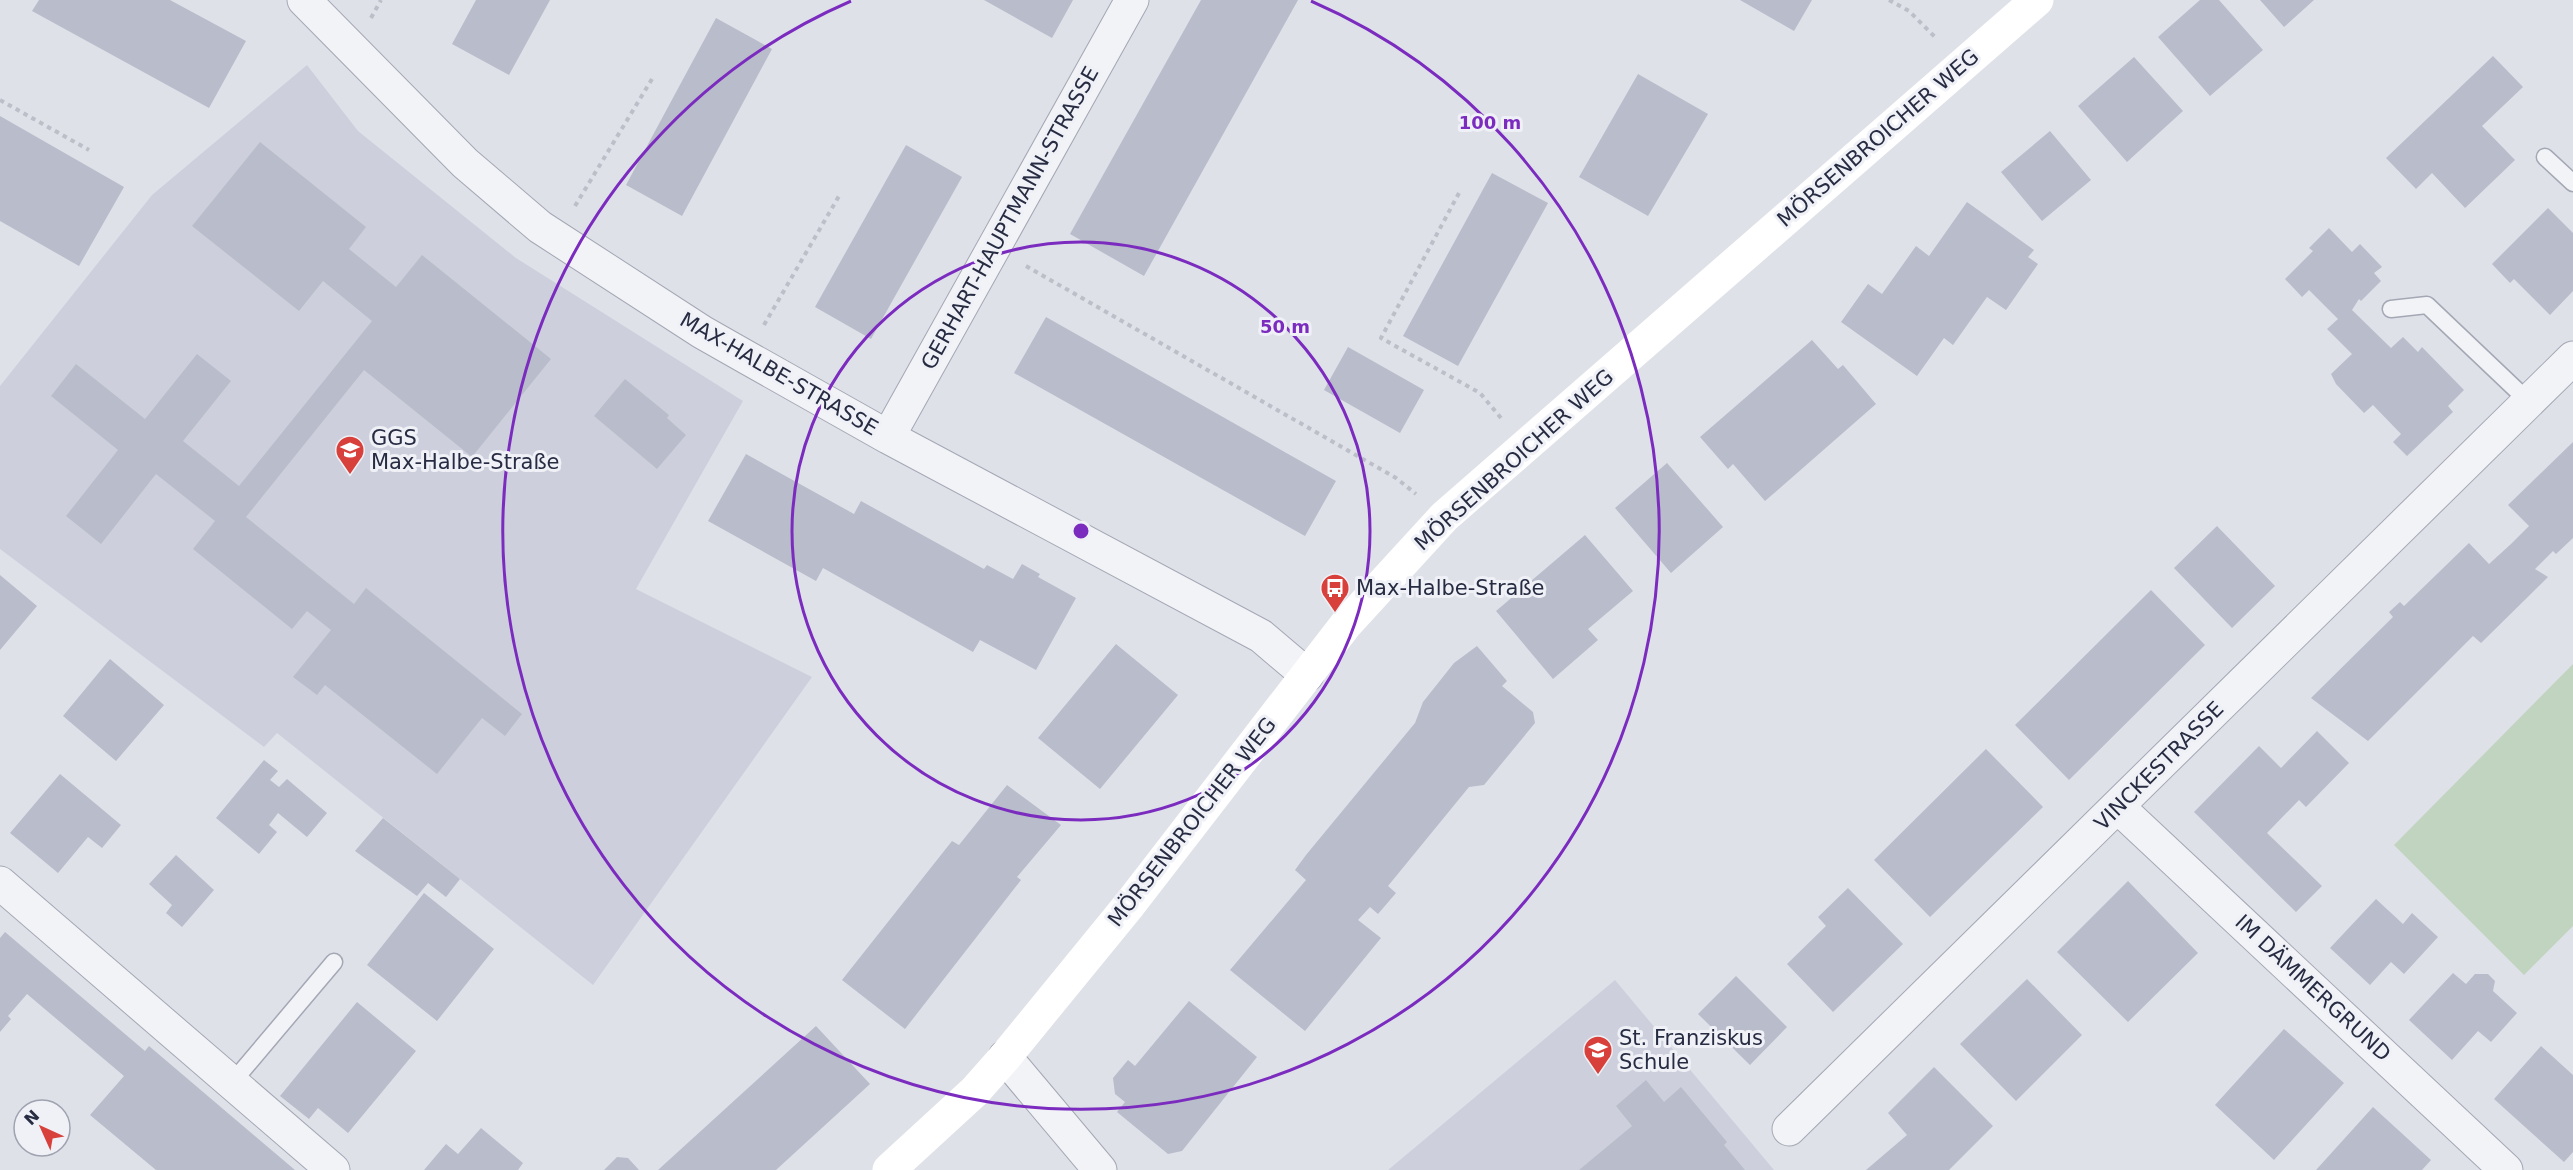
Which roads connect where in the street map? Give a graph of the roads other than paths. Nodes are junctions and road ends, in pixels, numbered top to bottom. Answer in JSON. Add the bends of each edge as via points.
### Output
{"nodes":[{"id":1,"x":304,"y":0,"type":"edge"},
{"id":2,"x":1132,"y":0,"type":"edge"},
{"id":3,"x":2037,"y":0,"type":"edge"},
{"id":4,"x":2545,"y":157,"type":"dead end"},
{"id":5,"x":2573,"y":183,"type":"edge"},
{"id":6,"x":2391,"y":309,"type":"dead end"},
{"id":7,"x":2573,"y":358,"type":"edge"},
{"id":8,"x":2527,"y":400,"type":"junction"},
{"id":9,"x":888,"y":437,"type":"junction"},
{"id":10,"x":1307,"y":675,"type":"junction"},
{"id":11,"x":2118,"y":807,"type":"junction"},
{"id":12,"x":0,"y":883,"type":"edge"},
{"id":13,"x":334,"y":962,"type":"dead end"},
{"id":14,"x":1005,"y":1057,"type":"junction"},
{"id":15,"x":231,"y":1084,"type":"junction"},
{"id":16,"x":1789,"y":1129,"type":"dead end"},
{"id":17,"x":333,"y":1170,"type":"edge"},
{"id":18,"x":889,"y":1170,"type":"edge"},
{"id":19,"x":1100,"y":1170,"type":"edge"},
{"id":20,"x":2506,"y":1170,"type":"edge"}],
"edges":[{"from":1,"to":9,"type":"street","name":"MAX-HALBE-STRASSE","via":[[465,163],[540,227],[702,332]]},
{"from":2,"to":9,"type":"street","name":"GERHART-HAUPTMANN-STRASSE"},
{"from":3,"to":10,"type":"street","name":"MÖRSENBROICHER WEG","via":[[1444,517],[1347,623]]},
{"from":4,"to":5,"type":"lane"},
{"from":6,"to":8,"type":"lane","via":[[2427,305]]},
{"from":7,"to":8,"type":"street","name":"VINCKESTRASSE"},
{"from":8,"to":11,"type":"street","name":"VINCKESTRASSE"},
{"from":9,"to":10,"type":"street","name":"MAX-HALBE-STRASSE","via":[[1261,636]]},
{"from":10,"to":14,"type":"street","name":"MÖRSENBROICHER WEG","via":[[1130,904]]},
{"from":11,"to":16,"type":"street","name":"VINCKESTRASSE"},
{"from":11,"to":20,"type":"street","name":"IM DÄMMERGRUND"},
{"from":12,"to":15,"type":"street"},
{"from":13,"to":15,"type":"lane"},
{"from":14,"to":18,"type":"street","name":"MÖRSENBROICHER WEG","via":[[975,1091]]},
{"from":14,"to":19,"type":"street"},
{"from":15,"to":17,"type":"street"}]}
